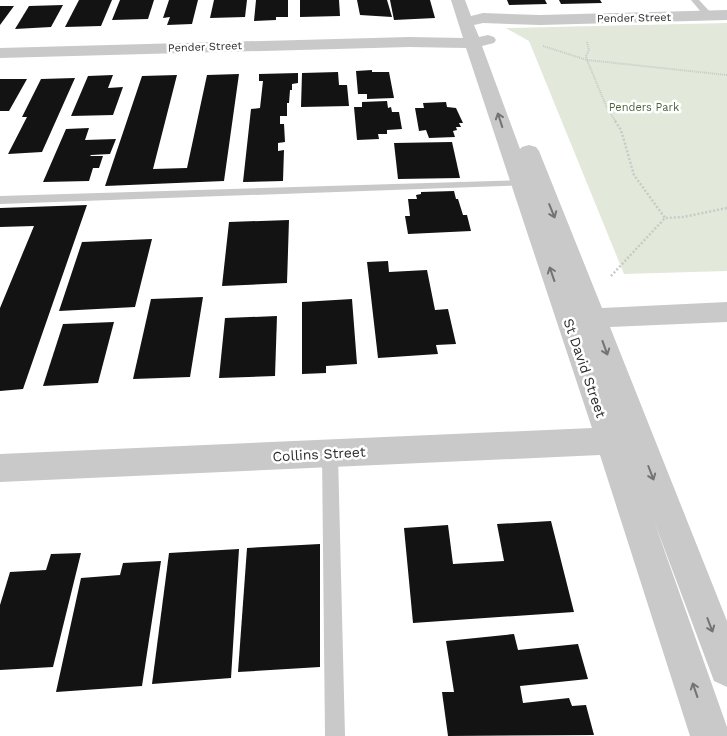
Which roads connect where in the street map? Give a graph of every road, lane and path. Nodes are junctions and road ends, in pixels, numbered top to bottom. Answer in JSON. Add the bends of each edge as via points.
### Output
{"nodes":[{"id":1,"x":458,"y":0,"type":"edge"},
{"id":2,"x":695,"y":0,"type":"edge"},
{"id":3,"x":475,"y":3,"type":"dead end"},
{"id":4,"x":727,"y":15,"type":"edge"},
{"id":5,"x":709,"y":16,"type":"junction"},
{"id":6,"x":477,"y":31,"type":"junction"},
{"id":7,"x":585,"y":36,"type":"dead end"},
{"id":8,"x":538,"y":44,"type":"dead end"},
{"id":9,"x":0,"y":53,"type":"edge"},
{"id":10,"x":587,"y":60,"type":"junction"},
{"id":11,"x":727,"y":75,"type":"edge"},
{"id":12,"x":531,"y":183,"type":"junction"},
{"id":13,"x":0,"y":200,"type":"edge"},
{"id":14,"x":727,"y":208,"type":"edge"},
{"id":15,"x":665,"y":218,"type":"junction"},
{"id":16,"x":611,"y":276,"type":"dead end"},
{"id":17,"x":727,"y":312,"type":"edge"},
{"id":18,"x":582,"y":319,"type":"junction"},
{"id":19,"x":625,"y":440,"type":"junction"},
{"id":20,"x":330,"y":454,"type":"junction"},
{"id":21,"x":0,"y":468,"type":"edge"},
{"id":22,"x":726,"y":662,"type":"edge"},
{"id":23,"x":335,"y":736,"type":"edge"},
{"id":24,"x":710,"y":736,"type":"edge"}],
"edges":[{"from":1,"to":6,"type":"street","name":"St David Street"},
{"from":2,"to":5,"type":"lane"},
{"from":3,"to":6,"type":"street","name":"St David Street"},
{"from":4,"to":5,"type":"street","name":"Pender Street"},
{"from":5,"to":6,"type":"street","name":"Pender Street","via":[[540,20]]},
{"from":6,"to":9,"type":"street","name":"Pender Street","via":[[409,42]]},
{"from":12,"to":6,"type":"street","name":"St David Street","one_way":true},
{"from":6,"to":12,"type":"street","name":"St David Street","via":[[497,61]]},
{"from":7,"to":10,"type":"path","via":[[590,50]]},
{"from":8,"to":10,"type":"path"},
{"from":10,"to":11,"type":"path"},
{"from":10,"to":15,"type":"path","via":[[607,108],[621,130],[634,175]]},
{"from":12,"to":13,"type":"lane"},
{"from":12,"to":18,"type":"street","name":"St David Street"},
{"from":14,"to":15,"type":"path"},
{"from":15,"to":16,"type":"path"},
{"from":17,"to":18,"type":"street"},
{"from":18,"to":19,"type":"street","name":"St David Street"},
{"from":19,"to":20,"type":"street","name":"Collins Street"},
{"from":19,"to":22,"type":"street","name":"St David Street","one_way":true},
{"from":24,"to":19,"type":"street","name":"St David Street","one_way":true},
{"from":20,"to":21,"type":"street","name":"Collins Street"},
{"from":20,"to":23,"type":"lane"}]}
